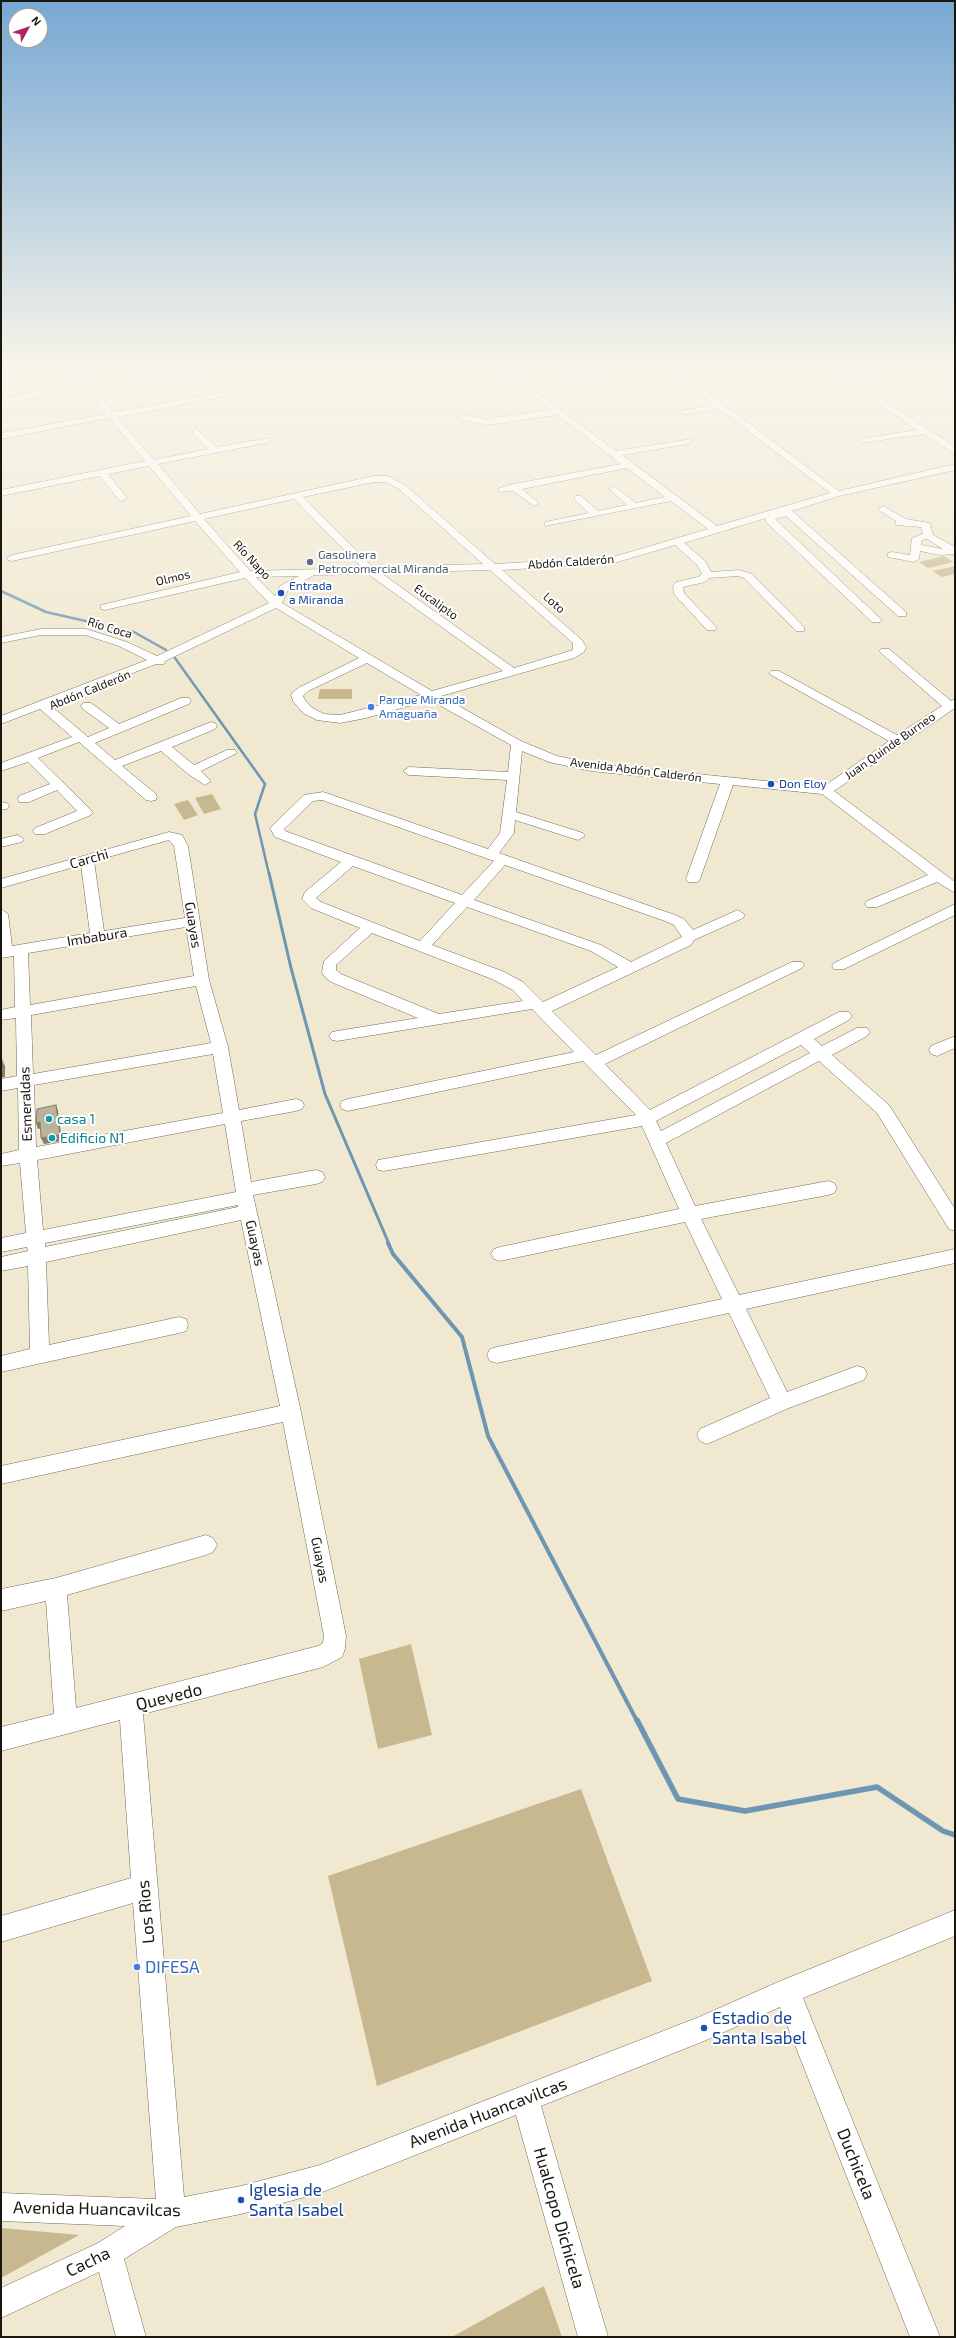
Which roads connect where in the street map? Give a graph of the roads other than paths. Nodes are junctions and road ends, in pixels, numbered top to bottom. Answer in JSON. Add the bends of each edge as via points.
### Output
{"nodes":[{"id":1,"x":92,"y":476,"type":"edge"},
{"id":2,"x":105,"y":476,"type":"edge"},
{"id":3,"x":164,"y":476,"type":"edge"},
{"id":4,"x":571,"y":476,"type":"edge"},
{"id":5,"x":596,"y":476,"type":"edge"},
{"id":6,"x":644,"y":476,"type":"edge"},
{"id":7,"x":818,"y":476,"type":"edge"},
{"id":8,"x":915,"y":476,"type":"edge"},
{"id":9,"x":553,"y":480,"type":"junction"},
{"id":10,"x":514,"y":487,"type":"junction"},
{"id":11,"x":502,"y":490,"type":"dead end"},
{"id":12,"x":565,"y":490,"type":"dead end"},
{"id":13,"x":841,"y":493,"type":"junction"},
{"id":14,"x":1,"y":494,"type":"edge"},
{"id":15,"x":297,"y":497,"type":"junction"},
{"id":16,"x":122,"y":498,"type":"dead end"},
{"id":17,"x":578,"y":498,"type":"dead end"},
{"id":18,"x":673,"y":498,"type":"junction"},
{"id":19,"x":534,"y":503,"type":"dead end"},
{"id":20,"x":634,"y":506,"type":"junction"},
{"id":21,"x":883,"y":508,"type":"dead end"},
{"id":22,"x":786,"y":511,"type":"junction"},
{"id":23,"x":546,"y":512,"type":"dead end"},
{"id":24,"x":596,"y":514,"type":"junction"},
{"id":25,"x":197,"y":517,"type":"junction"},
{"id":26,"x":757,"y":517,"type":"junction"},
{"id":27,"x":770,"y":519,"type":"junction"},
{"id":28,"x":715,"y":530,"type":"junction"},
{"id":29,"x":928,"y":536,"type":"junction"},
{"id":30,"x":677,"y":542,"type":"junction"},
{"id":31,"x":916,"y":547,"type":"junction"},
{"id":32,"x":954,"y":551,"type":"edge"},
{"id":33,"x":892,"y":555,"type":"dead end"},
{"id":34,"x":12,"y":558,"type":"dead end"},
{"id":35,"x":492,"y":566,"type":"junction"},
{"id":36,"x":370,"y":570,"type":"junction"},
{"id":37,"x":316,"y":572,"type":"junction"},
{"id":38,"x":247,"y":574,"type":"junction"},
{"id":39,"x":706,"y":575,"type":"junction"},
{"id":40,"x":276,"y":604,"type":"junction"},
{"id":41,"x":105,"y":607,"type":"dead end"},
{"id":42,"x":902,"y":614,"type":"dead end"},
{"id":43,"x":876,"y":620,"type":"dead end"},
{"id":44,"x":711,"y":628,"type":"dead end"},
{"id":45,"x":800,"y":629,"type":"dead end"},
{"id":46,"x":1,"y":640,"type":"edge"},
{"id":47,"x":885,"y":651,"type":"dead end"},
{"id":48,"x":368,"y":658,"type":"junction"},
{"id":49,"x":158,"y":661,"type":"junction"},
{"id":50,"x":513,"y":673,"type":"junction"},
{"id":51,"x":775,"y":673,"type":"dead end"},
{"id":52,"x":432,"y":696,"type":"junction"},
{"id":53,"x":185,"y":702,"type":"dead end"},
{"id":54,"x":952,"y":704,"type":"edge"},
{"id":55,"x":44,"y":706,"type":"junction"},
{"id":56,"x":87,"y":706,"type":"dead end"},
{"id":57,"x":1,"y":720,"type":"edge"},
{"id":58,"x":1,"y":726,"type":"edge"},
{"id":59,"x":211,"y":726,"type":"dead end"},
{"id":60,"x":118,"y":729,"type":"junction"},
{"id":61,"x":84,"y":740,"type":"junction"},
{"id":62,"x":897,"y":740,"type":"junction"},
{"id":63,"x":517,"y":744,"type":"junction"},
{"id":64,"x":163,"y":746,"type":"junction"},
{"id":65,"x":231,"y":753,"type":"dead end"},
{"id":66,"x":30,"y":757,"type":"junction"},
{"id":67,"x":114,"y":765,"type":"junction"},
{"id":68,"x":1,"y":767,"type":"edge"},
{"id":69,"x":192,"y":771,"type":"junction"},
{"id":70,"x":409,"y":771,"type":"dead end"},
{"id":71,"x":513,"y":776,"type":"junction"},
{"id":72,"x":728,"y":780,"type":"junction"},
{"id":73,"x":205,"y":781,"type":"dead end"},
{"id":74,"x":58,"y":785,"type":"junction"},
{"id":75,"x":826,"y":791,"type":"junction"},
{"id":76,"x":151,"y":797,"type":"dead end"},
{"id":77,"x":24,"y":799,"type":"dead end"},
{"id":78,"x":508,"y":814,"type":"junction"},
{"id":79,"x":40,"y":831,"type":"dead end"},
{"id":80,"x":578,"y":836,"type":"dead end"},
{"id":81,"x":177,"y":838,"type":"joint"},
{"id":82,"x":17,"y":839,"type":"dead end"},
{"id":83,"x":1,"y":843,"type":"edge"},
{"id":84,"x":497,"y":857,"type":"junction"},
{"id":85,"x":87,"y":859,"type":"junction"},
{"id":86,"x":351,"y":861,"type":"junction"},
{"id":87,"x":694,"y":879,"type":"dead end"},
{"id":88,"x":948,"y":881,"type":"edge"},
{"id":89,"x":1,"y":884,"type":"edge"},
{"id":90,"x":464,"y":901,"type":"junction"},
{"id":91,"x":872,"y":904,"type":"dead end"},
{"id":92,"x":955,"y":909,"type":"edge"},
{"id":93,"x":1,"y":914,"type":"edge"},
{"id":94,"x":738,"y":915,"type":"dead end"},
{"id":95,"x":192,"y":922,"type":"junction"},
{"id":96,"x":370,"y":927,"type":"junction"},
{"id":97,"x":98,"y":937,"type":"junction"},
{"id":98,"x":689,"y":937,"type":"junction"},
{"id":99,"x":422,"y":947,"type":"junction"},
{"id":100,"x":9,"y":952,"type":"edge"},
{"id":101,"x":797,"y":965,"type":"dead end"},
{"id":102,"x":839,"y":966,"type":"dead end"},
{"id":103,"x":629,"y":968,"type":"junction"},
{"id":104,"x":202,"y":980,"type":"junction"},
{"id":105,"x":538,"y":1007,"type":"junction"},
{"id":106,"x":22,"y":1012,"type":"junction"},
{"id":107,"x":1,"y":1016,"type":"edge"},
{"id":108,"x":844,"y":1016,"type":"dead end"},
{"id":109,"x":436,"y":1018,"type":"junction"},
{"id":110,"x":862,"y":1032,"type":"dead end"},
{"id":111,"x":337,"y":1036,"type":"dead end"},
{"id":112,"x":803,"y":1038,"type":"junction"},
{"id":113,"x":955,"y":1040,"type":"edge"},
{"id":114,"x":220,"y":1047,"type":"junction"},
{"id":115,"x":937,"y":1050,"type":"dead end"},
{"id":116,"x":820,"y":1054,"type":"junction"},
{"id":117,"x":590,"y":1058,"type":"junction"},
{"id":118,"x":25,"y":1083,"type":"junction"},
{"id":119,"x":1,"y":1085,"type":"edge"},
{"id":120,"x":296,"y":1105,"type":"dead end"},
{"id":121,"x":348,"y":1105,"type":"dead end"},
{"id":122,"x":233,"y":1116,"type":"junction"},
{"id":123,"x":647,"y":1118,"type":"junction"},
{"id":124,"x":657,"y":1140,"type":"junction"},
{"id":125,"x":28,"y":1155,"type":"junction"},
{"id":126,"x":1,"y":1160,"type":"edge"},
{"id":127,"x":384,"y":1165,"type":"dead end"},
{"id":128,"x":316,"y":1177,"type":"dead end"},
{"id":129,"x":828,"y":1188,"type":"dead end"},
{"id":130,"x":246,"y":1199,"type":"junction"},
{"id":131,"x":690,"y":1214,"type":"junction"},
{"id":132,"x":955,"y":1224,"type":"edge"},
{"id":133,"x":36,"y":1238,"type":"junction"},
{"id":134,"x":1,"y":1245,"type":"edge"},
{"id":135,"x":500,"y":1254,"type":"dead end"},
{"id":136,"x":955,"y":1256,"type":"edge"},
{"id":137,"x":37,"y":1257,"type":"junction"},
{"id":138,"x":1,"y":1264,"type":"edge"},
{"id":139,"x":733,"y":1304,"type":"junction"},
{"id":140,"x":179,"y":1325,"type":"dead end"},
{"id":141,"x":497,"y":1354,"type":"dead end"},
{"id":142,"x":40,"y":1355,"type":"junction"},
{"id":143,"x":1,"y":1364,"type":"edge"},
{"id":144,"x":857,"y":1374,"type":"dead end"},
{"id":145,"x":782,"y":1402,"type":"junction"},
{"id":146,"x":291,"y":1412,"type":"junction"},
{"id":147,"x":706,"y":1434,"type":"dead end"},
{"id":148,"x":1,"y":1475,"type":"edge"},
{"id":149,"x":206,"y":1545,"type":"dead end"},
{"id":150,"x":56,"y":1588,"type":"junction"},
{"id":151,"x":1,"y":1600,"type":"edge"},
{"id":152,"x":334,"y":1648,"type":"joint"},
{"id":153,"x":132,"y":1706,"type":"junction"},
{"id":154,"x":66,"y":1722,"type":"junction"},
{"id":155,"x":1,"y":1739,"type":"edge"},
{"id":156,"x":144,"y":1887,"type":"junction"},
{"id":157,"x":955,"y":1923,"type":"edge"},
{"id":158,"x":1,"y":1929,"type":"edge"},
{"id":159,"x":786,"y":1991,"type":"junction"},
{"id":160,"x":526,"y":2098,"type":"junction"},
{"id":161,"x":1,"y":2207,"type":"edge"},
{"id":162,"x":171,"y":2214,"type":"junction"},
{"id":163,"x":108,"y":2253,"type":"junction"},
{"id":164,"x":1,"y":2303,"type":"edge"},
{"id":165,"x":131,"y":2337,"type":"edge"},
{"id":166,"x":593,"y":2337,"type":"edge"},
{"id":167,"x":925,"y":2337,"type":"edge"}],
"edges":[{"from":1,"to":14,"type":"street"},
{"from":2,"to":16,"type":"street"},
{"from":3,"to":25,"type":"street","name":"Río Napo"},
{"from":4,"to":9,"type":"street"},
{"from":5,"to":20,"type":"street"},
{"from":6,"to":18,"type":"street"},
{"from":7,"to":13,"type":"street"},
{"from":8,"to":13,"type":"street","name":"Abdón Calderón"},
{"from":9,"to":10,"type":"street"},
{"from":9,"to":12,"type":"street"},
{"from":10,"to":11,"type":"street"},
{"from":10,"to":19,"type":"street"},
{"from":13,"to":22,"type":"street","name":"Abdón Calderón"},
{"from":15,"to":25,"type":"street"},
{"from":15,"to":35,"type":"street","name":"Loto","via":[[374,479],[388,479],[402,487]]},
{"from":15,"to":36,"type":"street","name":"Eucalipto"},
{"from":17,"to":24,"type":"street"},
{"from":18,"to":20,"type":"street"},
{"from":18,"to":28,"type":"street"},
{"from":20,"to":24,"type":"street"},
{"from":21,"to":29,"type":"street","via":[[902,522],[926,525]]},
{"from":22,"to":26,"type":"street","name":"Abdón Calderón"},
{"from":22,"to":27,"type":"street"},
{"from":22,"to":42,"type":"street"},
{"from":23,"to":24,"type":"street","via":[[553,523]]},
{"from":25,"to":34,"type":"street"},
{"from":25,"to":38,"type":"street","name":"Río Napo"},
{"from":26,"to":27,"type":"street"},
{"from":26,"to":28,"type":"street","name":"Abdón Calderón"},
{"from":27,"to":43,"type":"street"},
{"from":28,"to":30,"type":"street","name":"Abdón Calderón"},
{"from":29,"to":31,"type":"street","via":[[917,538]]},
{"from":29,"to":32,"type":"street"},
{"from":30,"to":35,"type":"street","name":"Abdón Calderón","via":[[632,556],[599,562]]},
{"from":30,"to":39,"type":"street","via":[[701,563]]},
{"from":31,"to":32,"type":"street","via":[[940,552]]},
{"from":31,"to":33,"type":"street","via":[[914,559]]},
{"from":35,"to":36,"type":"street","name":"Abdón Calderón"},
{"from":35,"to":50,"type":"street","name":"Loto","via":[[578,642],[580,647],[578,652],[570,656]]},
{"from":36,"to":37,"type":"street","name":"Abdón Calderón"},
{"from":36,"to":50,"type":"street","name":"Eucalipto"},
{"from":37,"to":38,"type":"street","name":"Abdón Calderón"},
{"from":37,"to":40,"type":"street","via":[[284,588]]},
{"from":38,"to":40,"type":"street","name":"Río Napo"},
{"from":38,"to":41,"type":"street","name":"Olmos"},
{"from":39,"to":44,"type":"street","via":[[701,580],[678,586],[679,594]]},
{"from":39,"to":45,"type":"street","via":[[739,573],[748,576]]},
{"from":40,"to":48,"type":"street","name":"Avenida Abdón Calderón"},
{"from":40,"to":49,"type":"street","name":"Abdón Calderón"},
{"from":46,"to":49,"type":"street","name":"Río Coca","via":[[41,632],[86,632],[123,644]]},
{"from":47,"to":54,"type":"street"},
{"from":48,"to":52,"type":"street","name":"Avenida Abdón Calderón"},
{"from":48,"to":52,"type":"street","name":"Loto","via":[[304,689],[297,695],[299,701],[307,710],[321,717],[340,719]]},
{"from":49,"to":55,"type":"street","name":"Abdón Calderón"},
{"from":50,"to":52,"type":"street","name":"Loto"},
{"from":51,"to":62,"type":"street"},
{"from":52,"to":63,"type":"street","name":"Avenida Abdón Calderón"},
{"from":53,"to":60,"type":"street"},
{"from":54,"to":62,"type":"street","name":"Juan Quinde Burneo"},
{"from":55,"to":57,"type":"street","name":"Abdón Calderón"},
{"from":55,"to":58,"type":"street","name":"Abdón Calderón"},
{"from":55,"to":61,"type":"street"},
{"from":56,"to":60,"type":"street"},
{"from":59,"to":64,"type":"street"},
{"from":60,"to":61,"type":"street"},
{"from":61,"to":66,"type":"street"},
{"from":61,"to":67,"type":"street"},
{"from":62,"to":75,"type":"street","name":"Juan Quinde Burneo"},
{"from":63,"to":71,"type":"street"},
{"from":63,"to":72,"type":"street","name":"Avenida Abdón Calderón","via":[[553,759],[591,767]]},
{"from":64,"to":67,"type":"street"},
{"from":64,"to":69,"type":"street"},
{"from":65,"to":69,"type":"street"},
{"from":66,"to":68,"type":"street"},
{"from":66,"to":74,"type":"street"},
{"from":67,"to":76,"type":"street"},
{"from":69,"to":73,"type":"street"},
{"from":70,"to":71,"type":"street"},
{"from":71,"to":78,"type":"street"},
{"from":72,"to":75,"type":"street","name":"Avenida Abdón Calderón"},
{"from":72,"to":87,"type":"street"},
{"from":74,"to":77,"type":"street"},
{"from":74,"to":79,"type":"street","via":[[86,812]]},
{"from":75,"to":88,"type":"street"},
{"from":78,"to":80,"type":"street"},
{"from":78,"to":84,"type":"street","via":[[506,833]]},
{"from":81,"to":85,"type":"street","name":"Carchi","via":[[158,838]]},
{"from":81,"to":95,"type":"street","name":"Guayas","via":[[181,846]]},
{"from":82,"to":83,"type":"street"},
{"from":84,"to":86,"type":"street","via":[[323,796],[309,798],[276,828],[280,834]]},
{"from":84,"to":90,"type":"street"},
{"from":84,"to":98,"type":"street","via":[[670,918],[683,927]]},
{"from":85,"to":89,"type":"street","name":"Carchi"},
{"from":85,"to":97,"type":"street"},
{"from":86,"to":90,"type":"street"},
{"from":86,"to":96,"type":"street","via":[[310,895],[309,899]]},
{"from":88,"to":91,"type":"street"},
{"from":90,"to":99,"type":"street"},
{"from":90,"to":103,"type":"street","via":[[596,948]]},
{"from":92,"to":102,"type":"street"},
{"from":93,"to":100,"type":"street"},
{"from":94,"to":98,"type":"street"},
{"from":95,"to":97,"type":"street","name":"Imbabura"},
{"from":95,"to":104,"type":"street","name":"Guayas"},
{"from":96,"to":99,"type":"street"},
{"from":96,"to":109,"type":"street","via":[[332,961],[328,968],[329,972],[336,978]]},
{"from":97,"to":100,"type":"street","name":"Imbabura"},
{"from":98,"to":103,"type":"street","via":[[686,942]]},
{"from":99,"to":105,"type":"street","via":[[509,980]]},
{"from":100,"to":106,"type":"street","name":"Esmeraldas","via":[[22,992]]},
{"from":101,"to":117,"type":"street"},
{"from":103,"to":105,"type":"street"},
{"from":104,"to":106,"type":"street"},
{"from":104,"to":114,"type":"street","name":"Guayas"},
{"from":105,"to":109,"type":"street"},
{"from":105,"to":117,"type":"street"},
{"from":106,"to":107,"type":"street"},
{"from":106,"to":118,"type":"street","name":"Esmeraldas"},
{"from":108,"to":112,"type":"street"},
{"from":109,"to":111,"type":"street"},
{"from":110,"to":116,"type":"street"},
{"from":112,"to":116,"type":"street"},
{"from":112,"to":123,"type":"street"},
{"from":113,"to":115,"type":"street"},
{"from":114,"to":118,"type":"street"},
{"from":114,"to":122,"type":"street","name":"Guayas"},
{"from":116,"to":124,"type":"street"},
{"from":116,"to":132,"type":"street","via":[[883,1109]]},
{"from":117,"to":121,"type":"street"},
{"from":117,"to":123,"type":"street"},
{"from":118,"to":119,"type":"street"},
{"from":118,"to":125,"type":"street","name":"Esmeraldas"},
{"from":120,"to":122,"type":"street"},
{"from":122,"to":125,"type":"street"},
{"from":122,"to":130,"type":"street","name":"Guayas"},
{"from":123,"to":124,"type":"street"},
{"from":123,"to":127,"type":"street"},
{"from":124,"to":131,"type":"street"},
{"from":125,"to":126,"type":"street"},
{"from":125,"to":133,"type":"street","name":"Esmeraldas"},
{"from":128,"to":130,"type":"street"},
{"from":129,"to":131,"type":"street"},
{"from":130,"to":133,"type":"street"},
{"from":130,"to":137,"type":"street"},
{"from":130,"to":146,"type":"street","name":"Guayas"},
{"from":131,"to":135,"type":"street"},
{"from":131,"to":139,"type":"street"},
{"from":133,"to":134,"type":"street"},
{"from":133,"to":137,"type":"street"},
{"from":136,"to":139,"type":"street"},
{"from":137,"to":138,"type":"street"},
{"from":137,"to":142,"type":"street"},
{"from":139,"to":141,"type":"street"},
{"from":139,"to":145,"type":"street"},
{"from":140,"to":142,"type":"street"},
{"from":142,"to":143,"type":"street"},
{"from":144,"to":145,"type":"street"},
{"from":145,"to":147,"type":"street"},
{"from":146,"to":148,"type":"street"},
{"from":146,"to":152,"type":"street","name":"Guayas","via":[[334,1636]]},
{"from":149,"to":150,"type":"street"},
{"from":150,"to":151,"type":"street"},
{"from":150,"to":154,"type":"street"},
{"from":152,"to":153,"type":"street","name":"Quevedo","via":[[323,1656],[310,1660]]},
{"from":153,"to":154,"type":"street","name":"Quevedo"},
{"from":153,"to":156,"type":"street","name":"Los Rìos"},
{"from":154,"to":155,"type":"street","name":"Quevedo"},
{"from":156,"to":158,"type":"street"},
{"from":156,"to":162,"type":"street","name":"Los Rìos"},
{"from":157,"to":159,"type":"street","name":"Avenida Huancavilcas"},
{"from":159,"to":160,"type":"street","name":"Avenida Huancavilcas","via":[[704,2028]]},
{"from":159,"to":167,"type":"street","name":"Duchicela"},
{"from":160,"to":162,"type":"street","name":"Avenida Huancavilcas","via":[[320,2179],[241,2200]]},
{"from":160,"to":166,"type":"street","name":"Hualcopo Dichicela"},
{"from":161,"to":162,"type":"street","name":"Avenida Huancavilcas"},
{"from":162,"to":163,"type":"street","name":"Cacha"},
{"from":163,"to":164,"type":"street","name":"Cacha"},
{"from":163,"to":165,"type":"street"}]}
